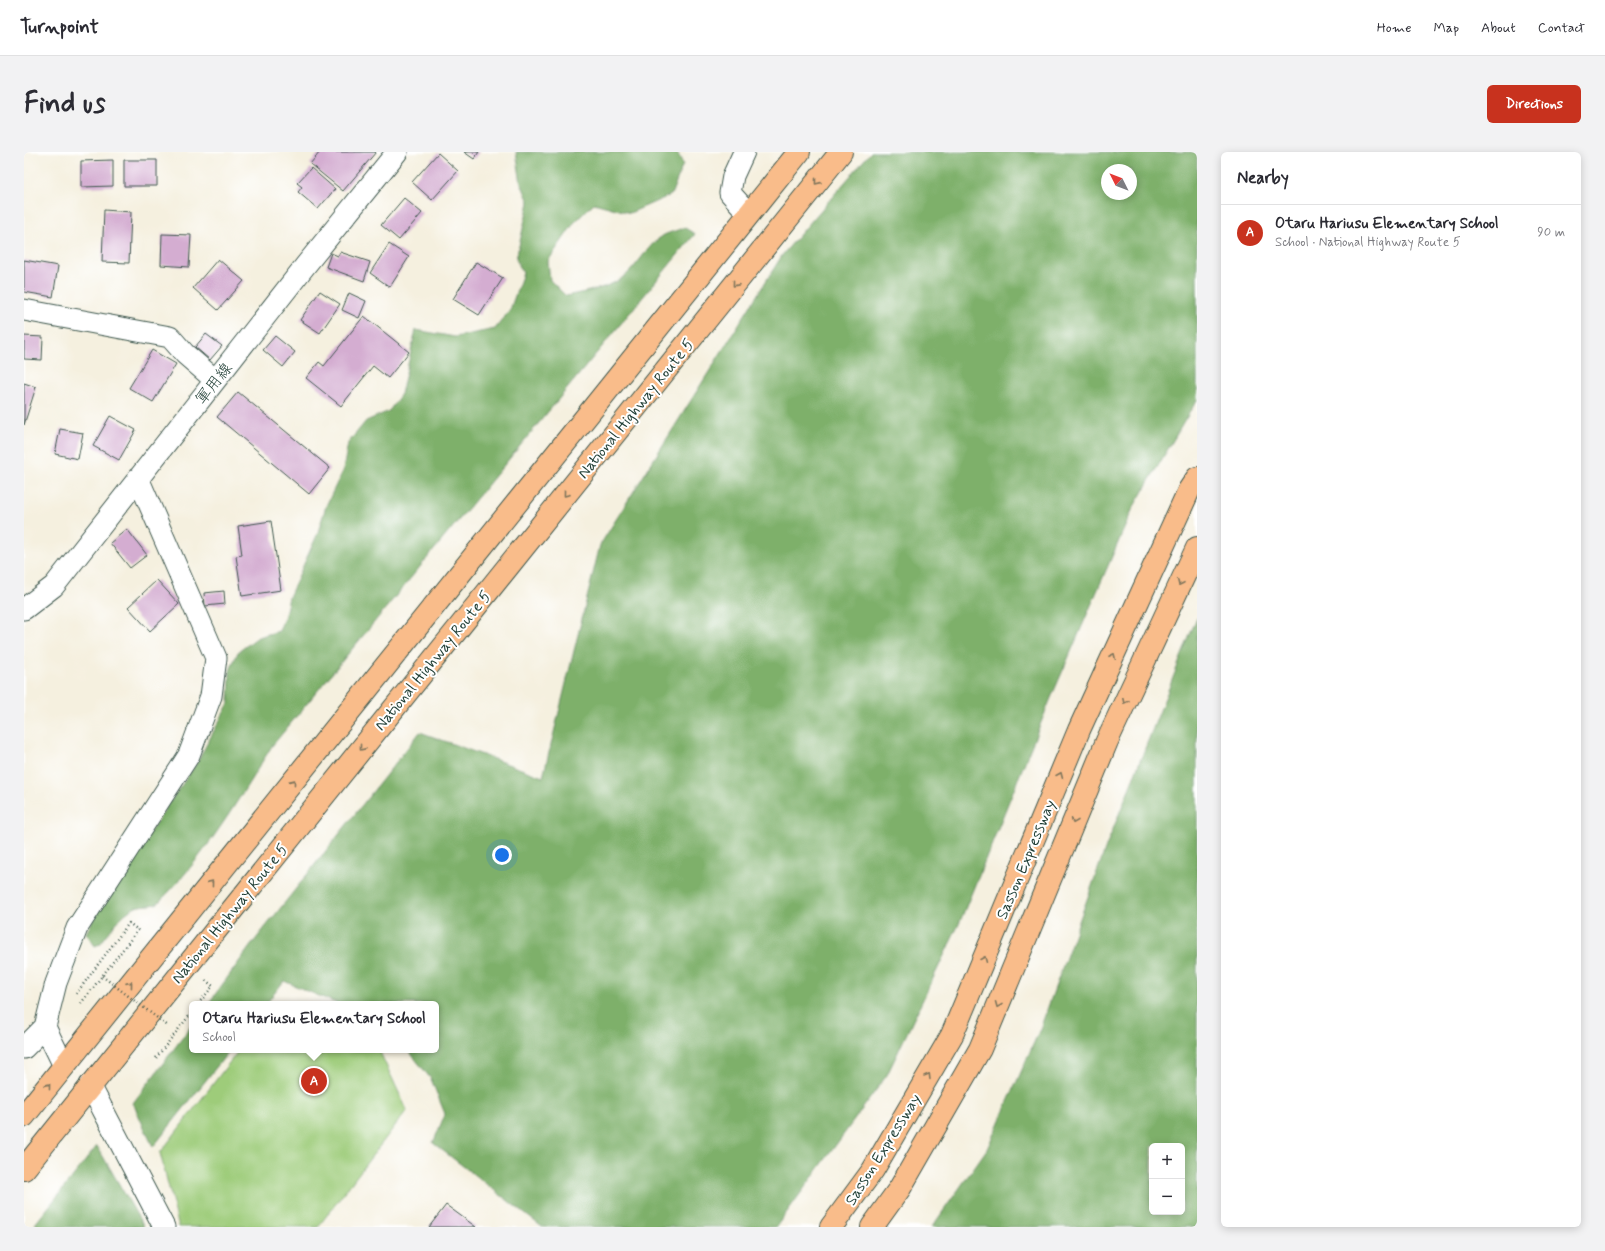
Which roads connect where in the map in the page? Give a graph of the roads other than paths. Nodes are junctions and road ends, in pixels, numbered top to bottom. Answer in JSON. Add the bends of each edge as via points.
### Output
{"nodes":[{"id":1,"x":397,"y":152,"type":"edge"},
{"id":2,"x":744,"y":152,"type":"edge"},
{"id":3,"x":799,"y":152,"type":"edge"},
{"id":4,"x":841,"y":152,"type":"edge"},
{"id":5,"x":749,"y":214,"type":"junction"},
{"id":6,"x":24,"y":310,"type":"edge"},
{"id":7,"x":215,"y":380,"type":"junction"},
{"id":8,"x":138,"y":478,"type":"junction"},
{"id":9,"x":1197,"y":478,"type":"edge"},
{"id":10,"x":1197,"y":548,"type":"edge"},
{"id":11,"x":24,"y":609,"type":"edge"},
{"id":12,"x":44,"y":1027,"type":"junction"},
{"id":13,"x":24,"y":1048,"type":"edge"},
{"id":14,"x":64,"y":1066,"type":"junction"},
{"id":15,"x":90,"y":1085,"type":"junction"},
{"id":16,"x":24,"y":1116,"type":"edge"},
{"id":17,"x":24,"y":1168,"type":"edge"},
{"id":18,"x":164,"y":1227,"type":"edge"},
{"id":19,"x":831,"y":1227,"type":"edge"},
{"id":20,"x":872,"y":1227,"type":"edge"}],
"edges":[{"from":1,"to":7,"type":"street","name":"軍用線"},
{"from":2,"to":5,"type":"street","via":[[733,176],[730,194]]},
{"from":3,"to":5,"type":"highway","name":"National Highway Route 5"},
{"from":4,"to":15,"type":"highway","name":"National Highway Route 5","one_way":true},
{"from":14,"to":5,"type":"highway","name":"National Highway Route 5","one_way":true},
{"from":6,"to":7,"type":"street","via":[[170,338]]},
{"from":7,"to":8,"type":"street","name":"軍用線"},
{"from":8,"to":11,"type":"street","name":"軍用線","via":[[54,586]]},
{"from":8,"to":12,"type":"street","via":[[216,658],[211,696],[189,755],[77,928],[56,983]]},
{"from":19,"to":9,"type":"highway","name":"Sasson Expressway","one_way":true,"via":[[873,1170],[952,1035],[1079,730]]},
{"from":10,"to":20,"type":"highway","name":"Sasson Expressway","one_way":true,"via":[[1107,741],[980,1049],[900,1188]]},
{"from":12,"to":13,"type":"street"},
{"from":12,"to":14,"type":"street"},
{"from":16,"to":14,"type":"highway","name":"National Highway Route 5","one_way":true},
{"from":15,"to":17,"type":"highway","name":"National Highway Route 5"},
{"from":15,"to":18,"type":"street"}]}
